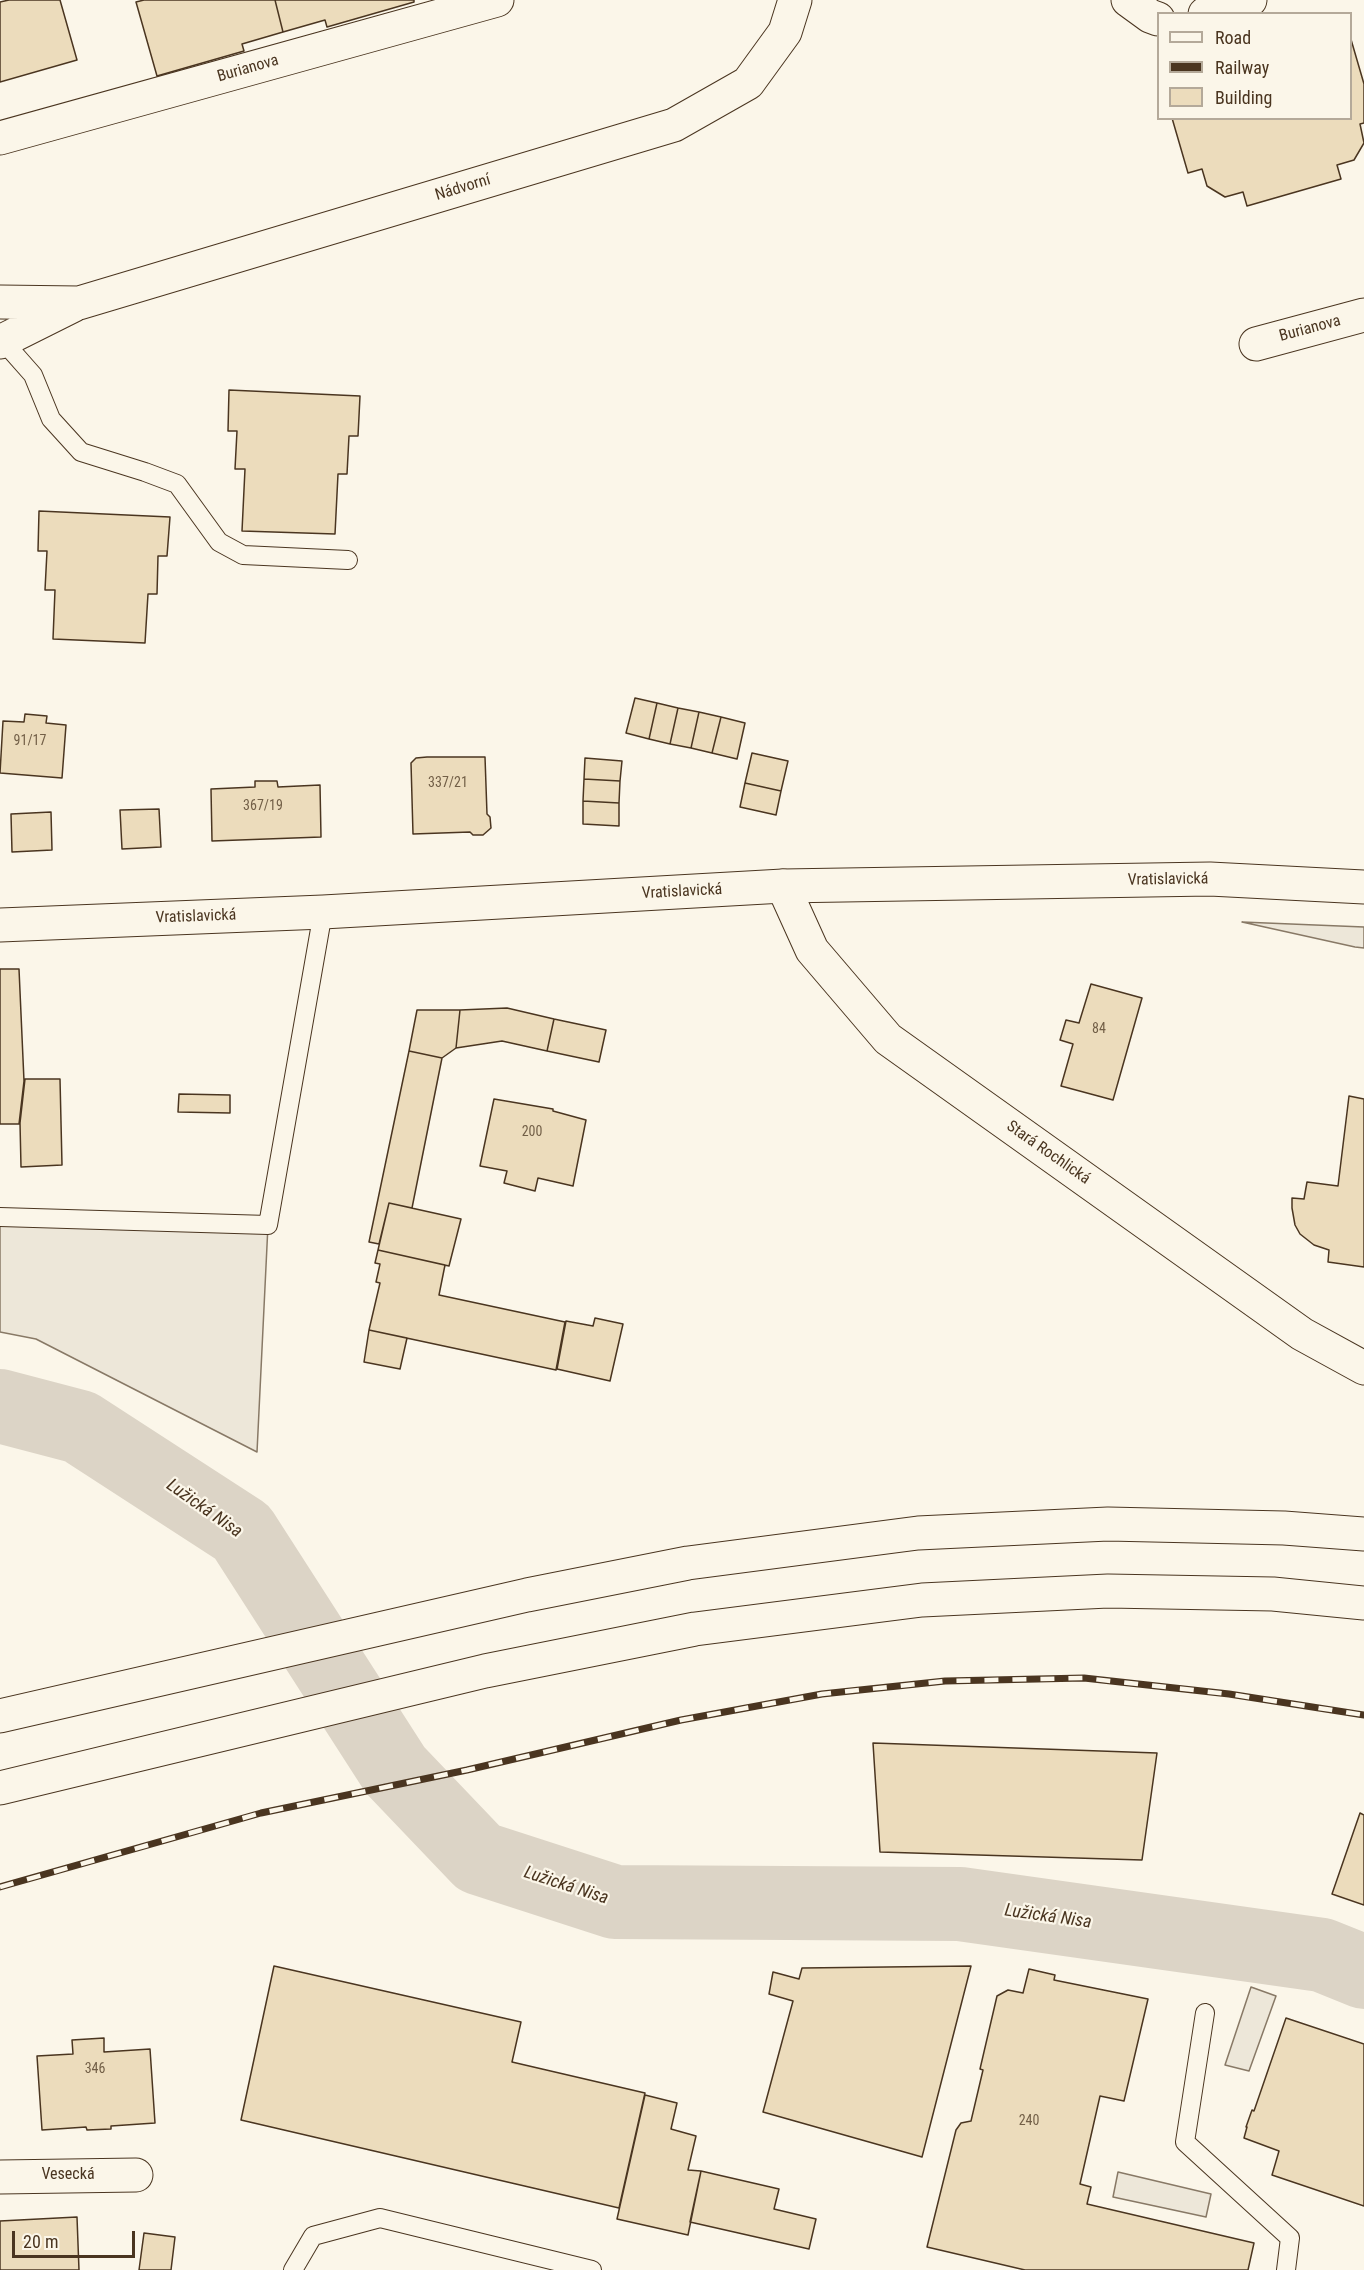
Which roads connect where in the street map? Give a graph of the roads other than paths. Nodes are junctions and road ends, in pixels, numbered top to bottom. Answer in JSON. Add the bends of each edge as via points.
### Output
{"nodes":[{"id":1,"x":496,"y":0,"type":"edge"},
{"id":2,"x":795,"y":0,"type":"edge"},
{"id":3,"x":1128,"y":0,"type":"edge"},
{"id":4,"x":1250,"y":0,"type":"edge"},
{"id":5,"x":1211,"y":12,"type":"edge"},
{"id":6,"x":1157,"y":19,"type":"edge"},
{"id":7,"x":0,"y":138,"type":"edge"},
{"id":8,"x":0,"y":302,"type":"edge"},
{"id":9,"x":79,"y":303,"type":"junction"},
{"id":10,"x":1364,"y":315,"type":"edge"},
{"id":11,"x":2,"y":341,"type":"edge"},
{"id":12,"x":1256,"y":344,"type":"dead end"},
{"id":13,"x":348,"y":560,"type":"dead end"},
{"id":14,"x":783,"y":886,"type":"junction"},
{"id":15,"x":1364,"y":887,"type":"edge"},
{"id":16,"x":323,"y":912,"type":"junction"},
{"id":17,"x":0,"y":925,"type":"edge"},
{"id":18,"x":0,"y":1217,"type":"edge"},
{"id":19,"x":1364,"y":1368,"type":"edge"},
{"id":20,"x":1364,"y":1534,"type":"edge"},
{"id":21,"x":1364,"y":1603,"type":"edge"},
{"id":22,"x":0,"y":1716,"type":"edge"},
{"id":23,"x":0,"y":1788,"type":"edge"},
{"id":24,"x":1205,"y":2013,"type":"dead end"},
{"id":25,"x":136,"y":2175,"type":"dead end"},
{"id":26,"x":0,"y":2177,"type":"edge"},
{"id":27,"x":293,"y":2270,"type":"edge"},
{"id":28,"x":592,"y":2270,"type":"edge"},
{"id":29,"x":1286,"y":2270,"type":"edge"}],
"edges":[{"from":1,"to":7,"type":"main road","name":"Burianova"},
{"from":2,"to":9,"type":"main road","name":"Nádvorní","via":[[785,32],[748,83],[674,125]]},
{"from":3,"to":6,"type":"main road"},
{"from":4,"to":5,"type":"main road"},
{"from":8,"to":9,"type":"main road","name":"Nádvorní"},
{"from":9,"to":11,"type":"main road","name":"Nádvorní"},
{"from":10,"to":12,"type":"main road","name":"Burianova"},
{"from":11,"to":13,"type":"lane","via":[[33,375],[51,419],[81,452],[177,484],[219,542],[243,555]]},
{"from":14,"to":15,"type":"main road","name":"Vratislavická","via":[[1210,879]]},
{"from":14,"to":16,"type":"main road","name":"Vratislavická"},
{"from":14,"to":19,"type":"main road","name":"Stará Rochlická","via":[[812,950],[888,1039],[1302,1334]]},
{"from":16,"to":17,"type":"main road","name":"Vratislavická"},
{"from":16,"to":18,"type":"lane","via":[[268,1225]]},
{"from":20,"to":22,"type":"main road","via":[[1108,1524],[918,1533],[688,1563],[527,1595]]},
{"from":21,"to":23,"type":"main road","via":[[1273,1594],[1108,1591],[922,1600],[695,1629],[485,1671]]},
{"from":24,"to":29,"type":"lane","via":[[1185,2142],[1290,2238]]},
{"from":25,"to":26,"type":"main road","name":"Vesecká"},
{"from":27,"to":28,"type":"lane","via":[[313,2236],[380,2218]]}]}
